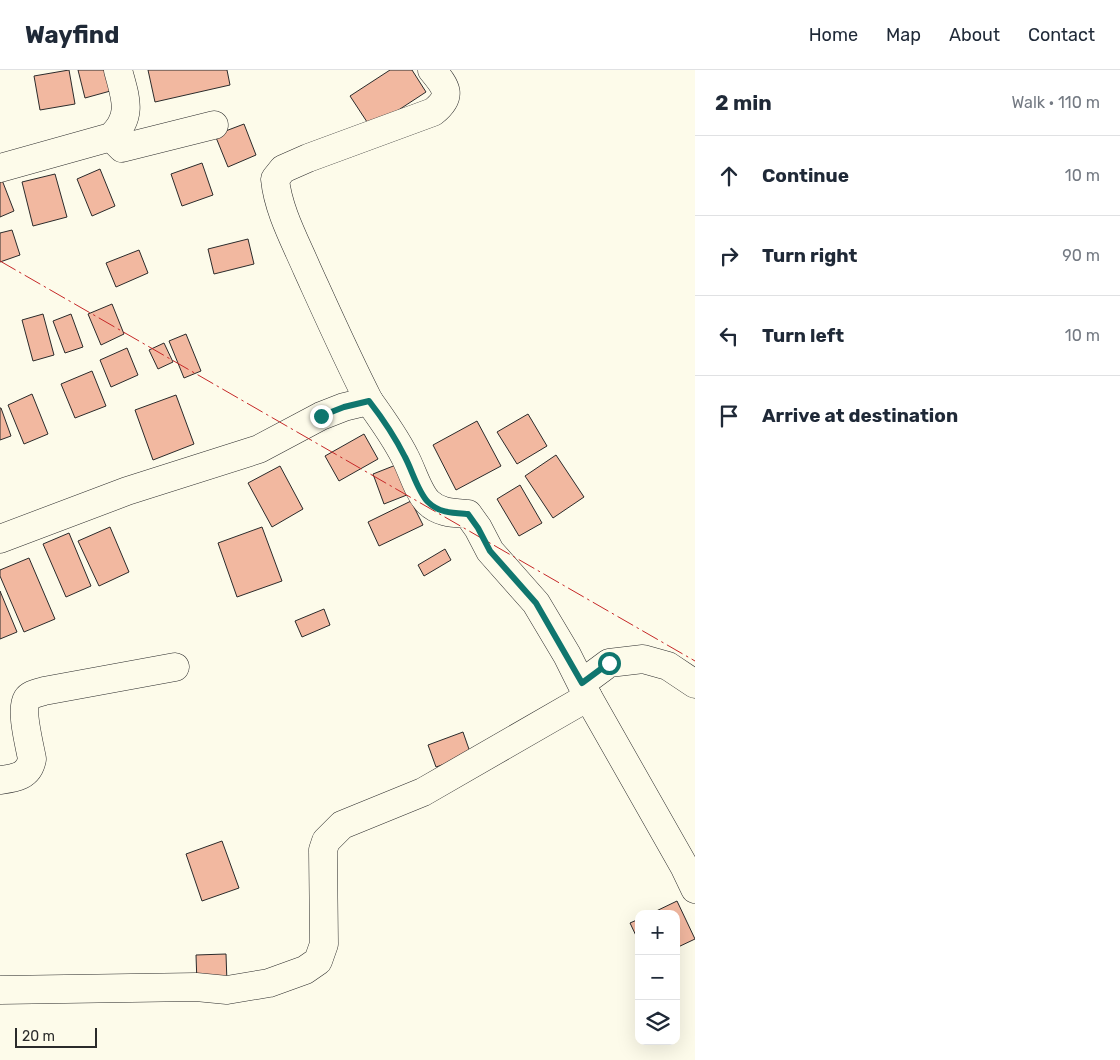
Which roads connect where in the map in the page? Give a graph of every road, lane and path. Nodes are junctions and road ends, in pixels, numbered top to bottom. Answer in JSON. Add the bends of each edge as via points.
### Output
{"nodes":[{"id":1,"x":118,"y":70,"type":"edge"},
{"id":2,"x":432,"y":70,"type":"edge"},
{"id":3,"x":214,"y":125,"type":"dead end"},
{"id":4,"x":111,"y":137,"type":"junction"},
{"id":5,"x":0,"y":168,"type":"edge"},
{"id":6,"x":369,"y":401,"type":"junction"},
{"id":7,"x":0,"y":539,"type":"edge"},
{"id":8,"x":175,"y":667,"type":"dead end"},
{"id":9,"x":695,"y":684,"type":"edge"},
{"id":10,"x":585,"y":690,"type":"junction"},
{"id":11,"x":0,"y":780,"type":"edge"},
{"id":12,"x":695,"y":889,"type":"edge"},
{"id":13,"x":0,"y":990,"type":"edge"}],
"edges":[{"from":1,"to":4,"type":"street","via":[[127,106],[124,122]]},
{"from":2,"to":6,"type":"street","via":[[446,93],[443,104],[433,112],[282,169],[275,179],[276,192],[294,240]]},
{"from":3,"to":4,"type":"street","via":[[122,148]]},
{"from":4,"to":5,"type":"street"},
{"from":6,"to":7,"type":"street","via":[[321,416],[259,449],[127,491]]},
{"from":6,"to":10,"type":"street","via":[[390,429],[423,496],[429,504],[444,512],[468,514],[490,551],[536,603]]},
{"from":8,"to":11,"type":"street","via":[[30,696],[24,709],[31,767],[20,777]]},
{"from":9,"to":10,"type":"street","via":[[668,666],[643,659],[609,663]]},
{"from":10,"to":12,"type":"street"},
{"from":10,"to":13,"type":"street","via":[[422,792],[342,825],[326,841],[322,850],[324,944],[318,961],[305,970],[269,982],[227,990],[196,986]]}]}
